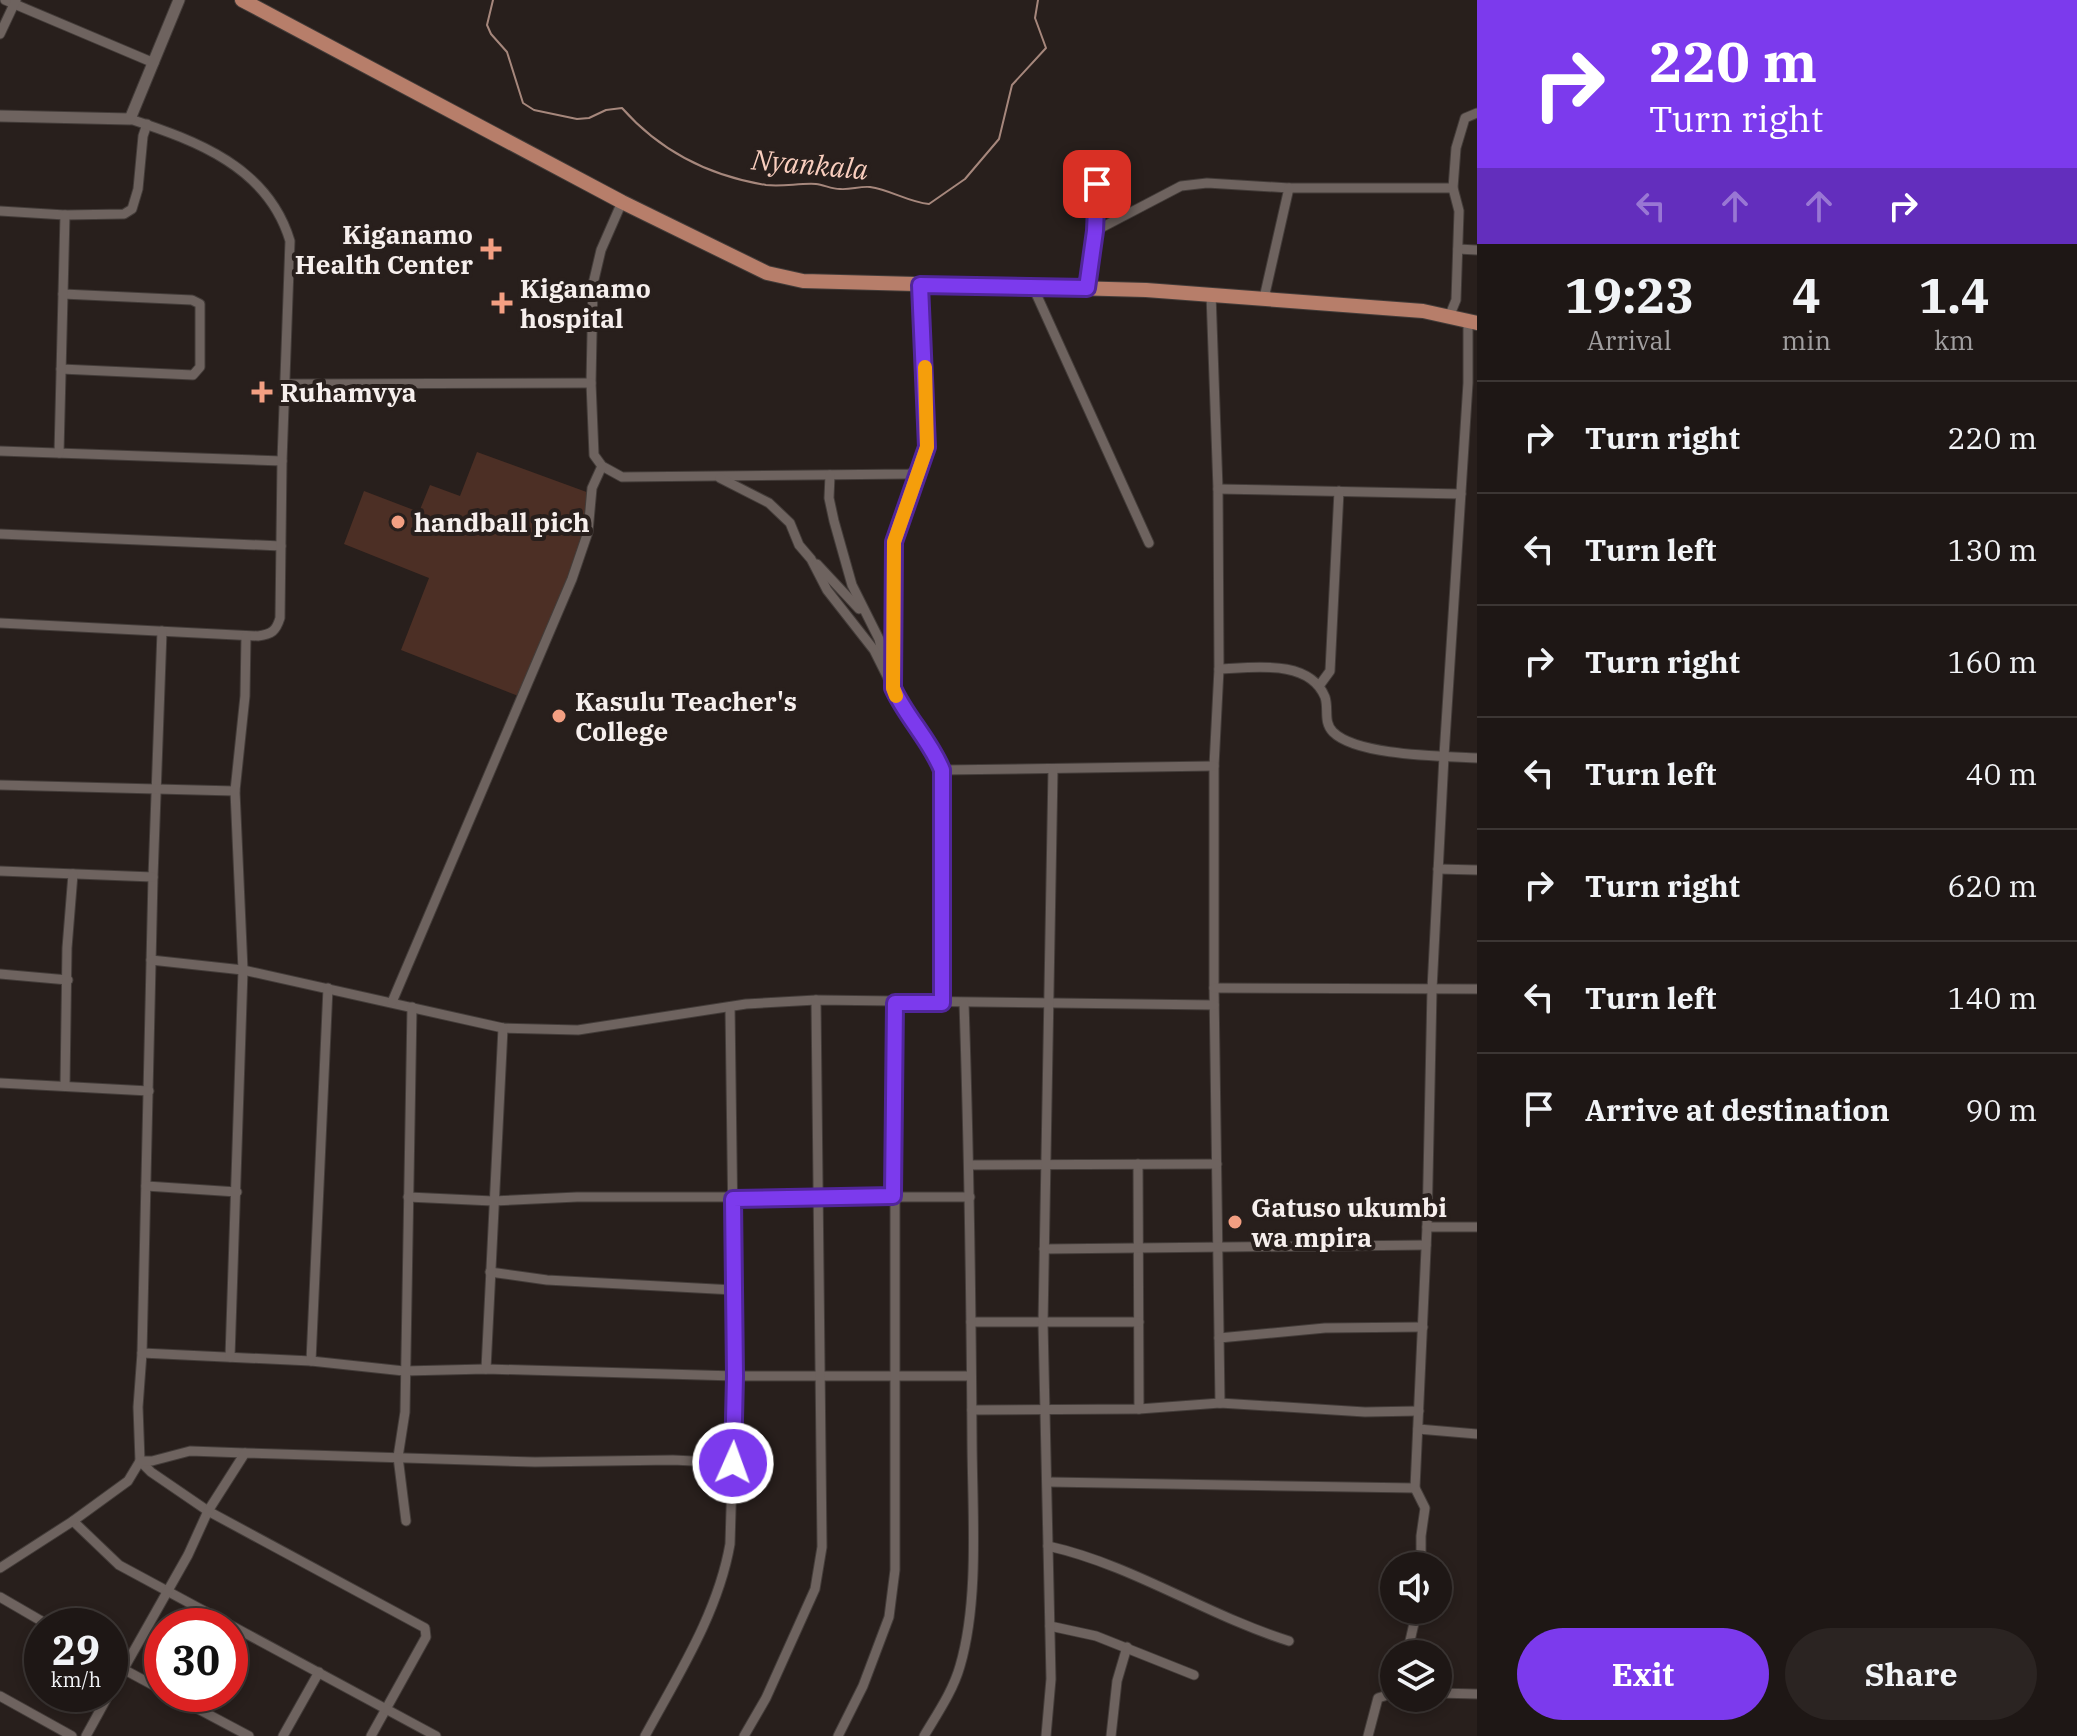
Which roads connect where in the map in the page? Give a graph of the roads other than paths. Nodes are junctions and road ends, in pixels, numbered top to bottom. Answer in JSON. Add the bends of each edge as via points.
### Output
{"nodes":[{"id":1,"x":179,"y":0,"type":"edge"},
{"id":2,"x":242,"y":0,"type":"edge"},
{"id":3,"x":12,"y":1,"type":"edge"},
{"id":4,"x":0,"y":34,"type":"edge"},
{"id":5,"x":154,"y":63,"type":"junction"},
{"id":6,"x":1477,"y":113,"type":"edge"},
{"id":7,"x":0,"y":116,"type":"edge"},
{"id":8,"x":130,"y":119,"type":"junction"},
{"id":9,"x":147,"y":124,"type":"junction"},
{"id":10,"x":1098,"y":161,"type":"dead end"},
{"id":11,"x":1289,"y":188,"type":"junction"},
{"id":12,"x":1453,"y":188,"type":"junction"},
{"id":13,"x":622,"y":202,"type":"junction"},
{"id":14,"x":0,"y":211,"type":"edge"},
{"id":15,"x":65,"y":215,"type":"junction"},
{"id":16,"x":1095,"y":231,"type":"junction"},
{"id":17,"x":1458,"y":249,"type":"junction"},
{"id":18,"x":1477,"y":250,"type":"edge"},
{"id":19,"x":920,"y":285,"type":"junction"},
{"id":20,"x":1033,"y":287,"type":"junction"},
{"id":21,"x":1087,"y":288,"type":"junction"},
{"id":22,"x":63,"y":294,"type":"junction"},
{"id":23,"x":1211,"y":294,"type":"junction"},
{"id":24,"x":1264,"y":298,"type":"junction"},
{"id":25,"x":1449,"y":317,"type":"junction"},
{"id":26,"x":1472,"y":322,"type":"edge"},
{"id":27,"x":61,"y":369,"type":"junction"},
{"id":28,"x":1477,"y":373,"type":"edge"},
{"id":29,"x":591,"y":383,"type":"junction"},
{"id":30,"x":1468,"y":383,"type":"junction"},
{"id":31,"x":285,"y":384,"type":"junction"},
{"id":32,"x":0,"y":451,"type":"edge"},
{"id":33,"x":59,"y":453,"type":"junction"},
{"id":34,"x":282,"y":461,"type":"junction"},
{"id":35,"x":602,"y":466,"type":"junction"},
{"id":36,"x":920,"y":470,"type":"junction"},
{"id":37,"x":830,"y":475,"type":"junction"},
{"id":38,"x":713,"y":476,"type":"junction"},
{"id":39,"x":1218,"y":489,"type":"junction"},
{"id":40,"x":1339,"y":491,"type":"junction"},
{"id":41,"x":1461,"y":494,"type":"junction"},
{"id":42,"x":0,"y":534,"type":"edge"},
{"id":43,"x":1149,"y":543,"type":"dead end"},
{"id":44,"x":281,"y":546,"type":"junction"},
{"id":45,"x":811,"y":559,"type":"junction"},
{"id":46,"x":865,"y":613,"type":"junction"},
{"id":47,"x":0,"y":623,"type":"edge"},
{"id":48,"x":162,"y":631,"type":"junction"},
{"id":49,"x":246,"y":636,"type":"junction"},
{"id":50,"x":1219,"y":669,"type":"junction"},
{"id":51,"x":890,"y":683,"type":"junction"},
{"id":52,"x":1319,"y":686,"type":"junction"},
{"id":53,"x":1444,"y":756,"type":"junction"},
{"id":54,"x":1477,"y":758,"type":"edge"},
{"id":55,"x":1214,"y":766,"type":"junction"},
{"id":56,"x":1053,"y":769,"type":"junction"},
{"id":57,"x":942,"y":770,"type":"junction"},
{"id":58,"x":0,"y":785,"type":"edge"},
{"id":59,"x":158,"y":789,"type":"junction"},
{"id":60,"x":235,"y":791,"type":"junction"},
{"id":61,"x":1438,"y":869,"type":"junction"},
{"id":62,"x":1477,"y":870,"type":"edge"},
{"id":63,"x":0,"y":871,"type":"edge"},
{"id":64,"x":73,"y":874,"type":"junction"},
{"id":65,"x":153,"y":877,"type":"junction"},
{"id":66,"x":151,"y":960,"type":"junction"},
{"id":67,"x":243,"y":970,"type":"junction"},
{"id":68,"x":0,"y":974,"type":"edge"},
{"id":69,"x":68,"y":980,"type":"junction"},
{"id":70,"x":328,"y":988,"type":"junction"},
{"id":71,"x":1214,"y":988,"type":"junction"},
{"id":72,"x":1432,"y":989,"type":"junction"},
{"id":73,"x":1477,"y":989,"type":"edge"},
{"id":74,"x":816,"y":1000,"type":"junction"},
{"id":75,"x":392,"y":1002,"type":"junction"},
{"id":76,"x":895,"y":1003,"type":"junction"},
{"id":77,"x":942,"y":1003,"type":"junction"},
{"id":78,"x":964,"y":1003,"type":"junction"},
{"id":79,"x":1048,"y":1005,"type":"junction"},
{"id":80,"x":1214,"y":1005,"type":"junction"},
{"id":81,"x":412,"y":1007,"type":"junction"},
{"id":82,"x":730,"y":1007,"type":"junction"},
{"id":83,"x":503,"y":1028,"type":"junction"},
{"id":84,"x":0,"y":1083,"type":"edge"},
{"id":85,"x":65,"y":1086,"type":"junction"},
{"id":86,"x":149,"y":1091,"type":"junction"},
{"id":87,"x":1138,"y":1164,"type":"junction"},
{"id":88,"x":1217,"y":1164,"type":"junction"},
{"id":89,"x":969,"y":1165,"type":"junction"},
{"id":90,"x":1046,"y":1166,"type":"junction"},
{"id":91,"x":146,"y":1186,"type":"junction"},
{"id":92,"x":237,"y":1192,"type":"junction"},
{"id":93,"x":893,"y":1196,"type":"junction"},
{"id":94,"x":408,"y":1197,"type":"junction"},
{"id":95,"x":817,"y":1197,"type":"junction"},
{"id":96,"x":970,"y":1197,"type":"junction"},
{"id":97,"x":733,"y":1199,"type":"junction"},
{"id":98,"x":493,"y":1201,"type":"junction"},
{"id":99,"x":1427,"y":1227,"type":"junction"},
{"id":100,"x":1477,"y":1227,"type":"edge"},
{"id":101,"x":1426,"y":1245,"type":"junction"},
{"id":102,"x":1219,"y":1247,"type":"junction"},
{"id":103,"x":1140,"y":1248,"type":"junction"},
{"id":104,"x":1044,"y":1249,"type":"junction"},
{"id":105,"x":490,"y":1272,"type":"junction"},
{"id":106,"x":734,"y":1290,"type":"junction"},
{"id":107,"x":971,"y":1322,"type":"junction"},
{"id":108,"x":1139,"y":1322,"type":"junction"},
{"id":109,"x":1043,"y":1323,"type":"junction"},
{"id":110,"x":1423,"y":1327,"type":"junction"},
{"id":111,"x":1219,"y":1338,"type":"junction"},
{"id":112,"x":142,"y":1353,"type":"junction"},
{"id":113,"x":230,"y":1357,"type":"junction"},
{"id":114,"x":311,"y":1361,"type":"junction"},
{"id":115,"x":486,"y":1369,"type":"junction"},
{"id":116,"x":404,"y":1371,"type":"junction"},
{"id":117,"x":735,"y":1376,"type":"junction"},
{"id":118,"x":819,"y":1376,"type":"junction"},
{"id":119,"x":971,"y":1376,"type":"junction"},
{"id":120,"x":894,"y":1377,"type":"junction"},
{"id":121,"x":1220,"y":1403,"type":"junction"},
{"id":122,"x":1139,"y":1409,"type":"junction"},
{"id":123,"x":972,"y":1410,"type":"junction"},
{"id":124,"x":1047,"y":1410,"type":"junction"},
{"id":125,"x":1419,"y":1411,"type":"junction"},
{"id":126,"x":1418,"y":1429,"type":"junction"},
{"id":127,"x":1477,"y":1434,"type":"edge"},
{"id":128,"x":245,"y":1453,"type":"junction"},
{"id":129,"x":398,"y":1457,"type":"junction"},
{"id":130,"x":140,"y":1461,"type":"junction"},
{"id":131,"x":733,"y":1463,"type":"junction"},
{"id":132,"x":1048,"y":1482,"type":"junction"},
{"id":133,"x":1415,"y":1488,"type":"junction"},
{"id":134,"x":208,"y":1511,"type":"junction"},
{"id":135,"x":73,"y":1521,"type":"junction"},
{"id":136,"x":406,"y":1521,"type":"dead end"},
{"id":137,"x":1048,"y":1546,"type":"junction"},
{"id":138,"x":1422,"y":1552,"type":"edge"},
{"id":139,"x":0,"y":1568,"type":"edge"},
{"id":140,"x":166,"y":1591,"type":"junction"},
{"id":141,"x":0,"y":1597,"type":"edge"},
{"id":142,"x":24,"y":1611,"type":"edge"},
{"id":143,"x":1050,"y":1626,"type":"junction"},
{"id":144,"x":1289,"y":1641,"type":"dead end"},
{"id":145,"x":1127,"y":1647,"type":"junction"},
{"id":146,"x":128,"y":1660,"type":"edge"},
{"id":147,"x":319,"y":1672,"type":"junction"},
{"id":148,"x":1194,"y":1675,"type":"dead end"},
{"id":149,"x":1452,"y":1693,"type":"edge"},
{"id":150,"x":1477,"y":1694,"type":"edge"},
{"id":151,"x":0,"y":1696,"type":"edge"},
{"id":152,"x":1380,"y":1697,"type":"edge"},
{"id":153,"x":386,"y":1708,"type":"junction"},
{"id":154,"x":99,"y":1712,"type":"edge"},
{"id":155,"x":204,"y":1712,"type":"edge"},
{"id":156,"x":72,"y":1736,"type":"edge"},
{"id":157,"x":86,"y":1736,"type":"edge"},
{"id":158,"x":249,"y":1736,"type":"edge"},
{"id":159,"x":283,"y":1736,"type":"edge"},
{"id":160,"x":371,"y":1736,"type":"edge"},
{"id":161,"x":436,"y":1736,"type":"edge"},
{"id":162,"x":645,"y":1736,"type":"edge"},
{"id":163,"x":744,"y":1736,"type":"edge"},
{"id":164,"x":838,"y":1736,"type":"edge"},
{"id":165,"x":924,"y":1736,"type":"edge"},
{"id":166,"x":1046,"y":1736,"type":"edge"},
{"id":167,"x":1111,"y":1736,"type":"edge"},
{"id":168,"x":1368,"y":1736,"type":"edge"}],
"edges":[{"from":1,"to":5,"type":"street"},
{"from":2,"to":13,"type":"highway"},
{"from":3,"to":4,"type":"street"},
{"from":3,"to":5,"type":"street"},
{"from":5,"to":8,"type":"street"},
{"from":6,"to":12,"type":"street","via":[[1465,118]]},
{"from":7,"to":8,"type":"street"},
{"from":8,"to":9,"type":"street"},
{"from":9,"to":15,"type":"street","via":[[132,209],[124,214]]},
{"from":9,"to":31,"type":"street","via":[[231,160],[260,187],[285,223],[290,241]]},
{"from":10,"to":16,"type":"street"},
{"from":11,"to":12,"type":"street"},
{"from":11,"to":16,"type":"street","via":[[1181,186]]},
{"from":11,"to":24,"type":"street"},
{"from":12,"to":17,"type":"street","via":[[1459,211]]},
{"from":13,"to":19,"type":"highway","via":[[767,273],[803,281]]},
{"from":13,"to":29,"type":"street","via":[[593,284]]},
{"from":14,"to":15,"type":"street"},
{"from":15,"to":22,"type":"street"},
{"from":16,"to":21,"type":"street"},
{"from":17,"to":18,"type":"street"},
{"from":17,"to":25,"type":"street","via":[[1456,300]]},
{"from":19,"to":20,"type":"highway"},
{"from":19,"to":36,"type":"street","via":[[927,447]]},
{"from":20,"to":21,"type":"highway"},
{"from":20,"to":43,"type":"street"},
{"from":21,"to":23,"type":"highway"},
{"from":22,"to":27,"type":"street"},
{"from":22,"to":27,"type":"street","via":[[200,304],[200,367],[193,375]]},
{"from":23,"to":24,"type":"highway"},
{"from":23,"to":39,"type":"street"},
{"from":24,"to":25,"type":"highway"},
{"from":25,"to":26,"type":"highway"},
{"from":26,"to":30,"type":"street"},
{"from":27,"to":33,"type":"street"},
{"from":28,"to":30,"type":"street"},
{"from":29,"to":31,"type":"street"},
{"from":29,"to":35,"type":"street","via":[[594,455]]},
{"from":30,"to":41,"type":"street"},
{"from":31,"to":34,"type":"street"},
{"from":32,"to":33,"type":"street"},
{"from":33,"to":34,"type":"street"},
{"from":34,"to":44,"type":"street"},
{"from":35,"to":38,"type":"street","via":[[622,477]]},
{"from":35,"to":75,"type":"street","via":[[592,488],[588,532],[572,579]]},
{"from":36,"to":37,"type":"street"},
{"from":36,"to":51,"type":"street","via":[[894,542]]},
{"from":37,"to":38,"type":"street"},
{"from":37,"to":46,"type":"street","via":[[834,521]]},
{"from":38,"to":45,"type":"street","via":[[780,512]]},
{"from":39,"to":40,"type":"street"},
{"from":39,"to":50,"type":"street"},
{"from":40,"to":41,"type":"street"},
{"from":40,"to":52,"type":"street","via":[[1330,671]]},
{"from":41,"to":53,"type":"street"},
{"from":42,"to":44,"type":"street"},
{"from":44,"to":49,"type":"street","via":[[276,630]]},
{"from":45,"to":46,"type":"street"},
{"from":45,"to":51,"type":"street","via":[[827,590],[874,650]]},
{"from":46,"to":51,"type":"street","via":[[879,639]]},
{"from":47,"to":48,"type":"street"},
{"from":48,"to":49,"type":"street"},
{"from":48,"to":59,"type":"street"},
{"from":49,"to":60,"type":"street"},
{"from":50,"to":52,"type":"street","via":[[1294,670]]},
{"from":50,"to":55,"type":"street"},
{"from":51,"to":57,"type":"street"},
{"from":52,"to":53,"type":"street","via":[[1332,732],[1352,744]]},
{"from":53,"to":54,"type":"street"},
{"from":53,"to":61,"type":"street"},
{"from":55,"to":56,"type":"street"},
{"from":55,"to":71,"type":"street"},
{"from":56,"to":57,"type":"street"},
{"from":56,"to":79,"type":"street"},
{"from":57,"to":77,"type":"street"},
{"from":58,"to":59,"type":"street"},
{"from":59,"to":60,"type":"street"},
{"from":59,"to":65,"type":"street"},
{"from":60,"to":67,"type":"street"},
{"from":61,"to":62,"type":"street"},
{"from":61,"to":72,"type":"street"},
{"from":63,"to":64,"type":"street"},
{"from":64,"to":65,"type":"street"},
{"from":64,"to":69,"type":"street"},
{"from":65,"to":66,"type":"street"},
{"from":66,"to":67,"type":"street"},
{"from":66,"to":86,"type":"street"},
{"from":67,"to":70,"type":"street"},
{"from":67,"to":92,"type":"street"},
{"from":68,"to":69,"type":"street"},
{"from":69,"to":85,"type":"street"},
{"from":70,"to":75,"type":"street"},
{"from":70,"to":114,"type":"street"},
{"from":71,"to":72,"type":"street"},
{"from":71,"to":80,"type":"street"},
{"from":72,"to":73,"type":"street"},
{"from":72,"to":99,"type":"street"},
{"from":74,"to":76,"type":"street"},
{"from":74,"to":82,"type":"street"},
{"from":74,"to":95,"type":"street"},
{"from":75,"to":81,"type":"street"},
{"from":76,"to":77,"type":"street"},
{"from":76,"to":93,"type":"street"},
{"from":77,"to":78,"type":"street"},
{"from":78,"to":79,"type":"street"},
{"from":78,"to":89,"type":"street"},
{"from":79,"to":80,"type":"street"},
{"from":79,"to":90,"type":"street"},
{"from":80,"to":88,"type":"street"},
{"from":81,"to":83,"type":"street"},
{"from":81,"to":94,"type":"street"},
{"from":82,"to":83,"type":"street","via":[[578,1030]]},
{"from":82,"to":97,"type":"street"},
{"from":83,"to":98,"type":"street"},
{"from":84,"to":85,"type":"street"},
{"from":85,"to":86,"type":"street"},
{"from":86,"to":91,"type":"street"},
{"from":87,"to":88,"type":"street"},
{"from":87,"to":90,"type":"street"},
{"from":87,"to":103,"type":"street"},
{"from":88,"to":102,"type":"street"},
{"from":89,"to":90,"type":"street"},
{"from":89,"to":96,"type":"street"},
{"from":90,"to":104,"type":"street"},
{"from":91,"to":92,"type":"street"},
{"from":91,"to":112,"type":"street"},
{"from":92,"to":113,"type":"street"},
{"from":93,"to":95,"type":"street"},
{"from":93,"to":96,"type":"street"},
{"from":93,"to":120,"type":"street"},
{"from":94,"to":98,"type":"street"},
{"from":94,"to":116,"type":"street"},
{"from":95,"to":97,"type":"street"},
{"from":95,"to":118,"type":"street"},
{"from":96,"to":107,"type":"street"},
{"from":97,"to":98,"type":"street"},
{"from":97,"to":106,"type":"street"},
{"from":98,"to":105,"type":"street"},
{"from":99,"to":100,"type":"street"},
{"from":99,"to":101,"type":"street"},
{"from":101,"to":102,"type":"street"},
{"from":101,"to":110,"type":"street"},
{"from":102,"to":103,"type":"street"},
{"from":102,"to":111,"type":"street"},
{"from":103,"to":104,"type":"street"},
{"from":103,"to":108,"type":"street"},
{"from":104,"to":109,"type":"street"},
{"from":105,"to":106,"type":"street"},
{"from":105,"to":115,"type":"street"},
{"from":106,"to":117,"type":"street"},
{"from":107,"to":109,"type":"street"},
{"from":107,"to":119,"type":"street"},
{"from":108,"to":109,"type":"street"},
{"from":108,"to":122,"type":"street"},
{"from":109,"to":124,"type":"street"},
{"from":110,"to":111,"type":"street","via":[[1325,1328]]},
{"from":110,"to":125,"type":"street"},
{"from":111,"to":121,"type":"street"},
{"from":112,"to":113,"type":"street"},
{"from":112,"to":130,"type":"street"},
{"from":113,"to":114,"type":"street"},
{"from":114,"to":116,"type":"street"},
{"from":115,"to":116,"type":"street"},
{"from":115,"to":117,"type":"street"},
{"from":116,"to":129,"type":"street"},
{"from":117,"to":118,"type":"street"},
{"from":117,"to":131,"type":"street"},
{"from":118,"to":120,"type":"street"},
{"from":118,"to":163,"type":"street","via":[[822,1547],[815,1589]]},
{"from":119,"to":120,"type":"street"},
{"from":119,"to":123,"type":"street"},
{"from":120,"to":164,"type":"street","via":[[895,1570],[889,1617]]},
{"from":121,"to":122,"type":"street"},
{"from":121,"to":125,"type":"street"},
{"from":122,"to":124,"type":"street"},
{"from":123,"to":124,"type":"street"},
{"from":123,"to":165,"type":"street","via":[[968,1631],[960,1667]]},
{"from":124,"to":132,"type":"street"},
{"from":125,"to":126,"type":"street"},
{"from":126,"to":127,"type":"street"},
{"from":126,"to":133,"type":"street"},
{"from":128,"to":129,"type":"street"},
{"from":128,"to":130,"type":"street","via":[[190,1451]]},
{"from":128,"to":134,"type":"street"},
{"from":129,"to":131,"type":"street"},
{"from":129,"to":136,"type":"street"},
{"from":130,"to":134,"type":"street"},
{"from":130,"to":135,"type":"street","via":[[128,1481]]},
{"from":131,"to":162,"type":"street","via":[[726,1565],[703,1627]]},
{"from":132,"to":133,"type":"street"},
{"from":132,"to":137,"type":"street"},
{"from":133,"to":138,"type":"street","via":[[1425,1508]]},
{"from":134,"to":140,"type":"street"},
{"from":134,"to":153,"type":"street","via":[[425,1628],[426,1637]]},
{"from":135,"to":139,"type":"street"},
{"from":135,"to":140,"type":"street","via":[[119,1565]]},
{"from":137,"to":143,"type":"street"},
{"from":137,"to":144,"type":"street","via":[[1098,1560]]},
{"from":140,"to":146,"type":"street"},
{"from":140,"to":147,"type":"street"},
{"from":141,"to":142,"type":"street"},
{"from":143,"to":145,"type":"street"},
{"from":143,"to":166,"type":"street"},
{"from":145,"to":148,"type":"street"},
{"from":145,"to":167,"type":"street"},
{"from":147,"to":153,"type":"street"},
{"from":147,"to":159,"type":"street"},
{"from":149,"to":150,"type":"street"},
{"from":151,"to":156,"type":"street"},
{"from":152,"to":168,"type":"street"},
{"from":153,"to":160,"type":"street"},
{"from":153,"to":161,"type":"street"},
{"from":154,"to":157,"type":"street"},
{"from":155,"to":158,"type":"street"}]}
